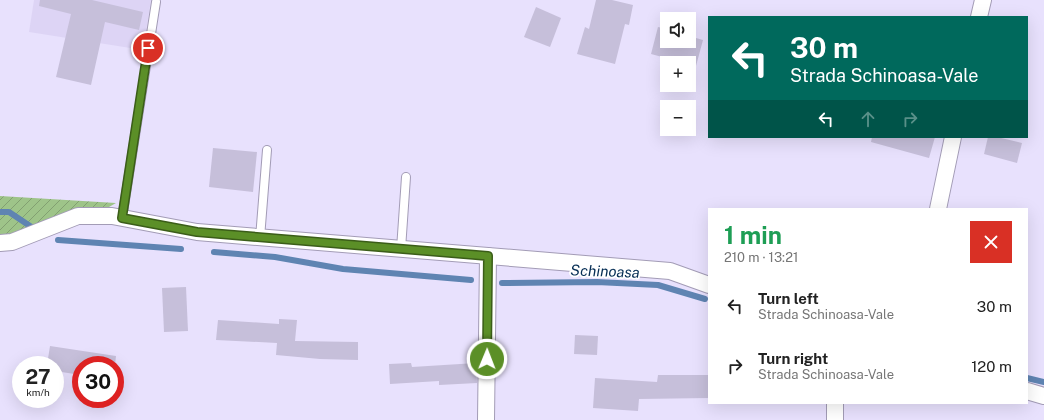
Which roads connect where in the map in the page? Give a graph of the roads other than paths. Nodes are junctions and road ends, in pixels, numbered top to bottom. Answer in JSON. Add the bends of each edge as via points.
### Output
{"nodes":[{"id":1,"x":983,"y":0,"type":"edge"},
{"id":2,"x":156,"y":2,"type":"dead end"},
{"id":3,"x":979,"y":16,"type":"edge"},
{"id":4,"x":953,"y":138,"type":"edge"},
{"id":5,"x":267,"y":150,"type":"dead end"},
{"id":6,"x":406,"y":177,"type":"dead end"},
{"id":7,"x":938,"y":208,"type":"edge"},
{"id":8,"x":122,"y":218,"type":"junction"},
{"id":9,"x":260,"y":238,"type":"junction"},
{"id":10,"x":0,"y":243,"type":"edge"},
{"id":11,"x":401,"y":249,"type":"junction"},
{"id":12,"x":488,"y":256,"type":"junction"},
{"id":13,"x":708,"y":285,"type":"edge"},
{"id":14,"x":1028,"y":391,"type":"edge"},
{"id":15,"x":1044,"y":396,"type":"edge"},
{"id":16,"x":835,"y":404,"type":"edge"},
{"id":17,"x":486,"y":420,"type":"edge"},
{"id":18,"x":835,"y":420,"type":"edge"}],
"edges":[{"from":1,"to":3,"type":"street"},
{"from":2,"to":8,"type":"lane"},
{"from":4,"to":7,"type":"street"},
{"from":5,"to":9,"type":"lane"},
{"from":6,"to":11,"type":"lane"},
{"from":8,"to":9,"type":"street","via":[[197,232]]},
{"from":8,"to":10,"type":"street","via":[[78,216],[12,242]]},
{"from":9,"to":11,"type":"street"},
{"from":11,"to":12,"type":"street"},
{"from":12,"to":13,"type":"street","via":[[670,271]]},
{"from":12,"to":17,"type":"street"},
{"from":14,"to":15,"type":"street"},
{"from":16,"to":18,"type":"street"}]}
